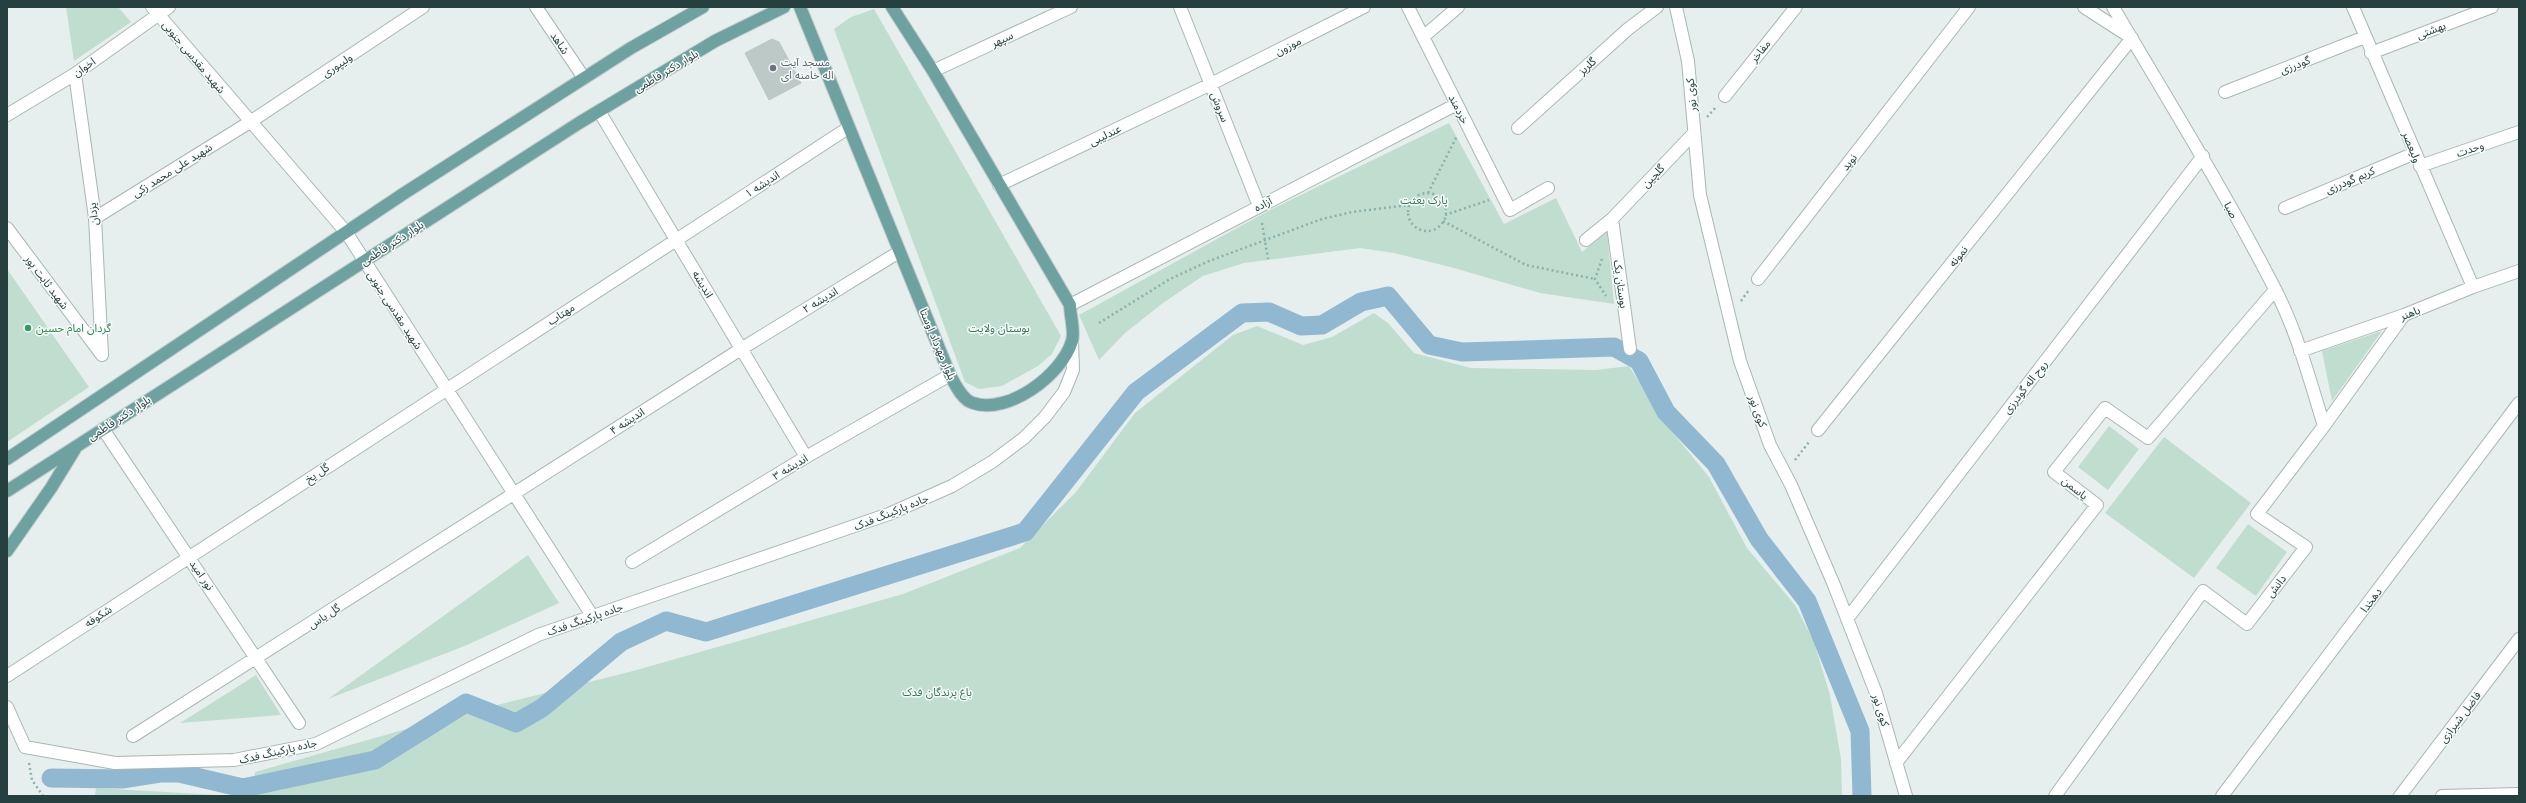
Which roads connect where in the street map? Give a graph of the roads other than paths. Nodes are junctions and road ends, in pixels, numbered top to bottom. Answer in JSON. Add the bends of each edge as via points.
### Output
{"nodes":[{"id":1,"x":170,"y":7,"type":"edge"},
{"id":2,"x":424,"y":7,"type":"edge"},
{"id":3,"x":536,"y":7,"type":"edge"},
{"id":4,"x":703,"y":7,"type":"edge"},
{"id":5,"x":784,"y":7,"type":"edge"},
{"id":6,"x":800,"y":7,"type":"edge"},
{"id":7,"x":892,"y":7,"type":"edge"},
{"id":8,"x":1071,"y":7,"type":"edge"},
{"id":9,"x":1180,"y":7,"type":"edge"},
{"id":10,"x":1364,"y":7,"type":"edge"},
{"id":11,"x":1408,"y":7,"type":"edge"},
{"id":12,"x":1458,"y":7,"type":"edge"},
{"id":13,"x":1657,"y":7,"type":"edge"},
{"id":14,"x":1676,"y":7,"type":"edge"},
{"id":15,"x":1796,"y":7,"type":"edge"},
{"id":16,"x":1969,"y":7,"type":"edge"},
{"id":17,"x":2084,"y":7,"type":"edge"},
{"id":18,"x":2113,"y":7,"type":"edge"},
{"id":19,"x":2353,"y":7,"type":"edge"},
{"id":20,"x":2492,"y":7,"type":"edge"},
{"id":21,"x":155,"y":11,"type":"edge"},
{"id":22,"x":1423,"y":37,"type":"junction"},
{"id":23,"x":2132,"y":38,"type":"junction"},
{"id":24,"x":2365,"y":38,"type":"junction"},
{"id":25,"x":2371,"y":53,"type":"junction"},
{"id":26,"x":933,"y":71,"type":"junction"},
{"id":27,"x":75,"y":74,"type":"junction"},
{"id":28,"x":584,"y":78,"type":"junction"},
{"id":29,"x":1211,"y":84,"type":"junction"},
{"id":30,"x":2224,"y":92,"type":"dead end"},
{"id":31,"x":1725,"y":96,"type":"dead end"},
{"id":32,"x":1457,"y":104,"type":"junction"},
{"id":33,"x":599,"y":111,"type":"junction"},
{"id":34,"x":7,"y":115,"type":"edge"},
{"id":35,"x":250,"y":122,"type":"junction"},
{"id":36,"x":848,"y":128,"type":"junction"},
{"id":37,"x":1518,"y":128,"type":"dead end"},
{"id":38,"x":2519,"y":132,"type":"edge"},
{"id":39,"x":1694,"y":133,"type":"junction"},
{"id":40,"x":2415,"y":153,"type":"junction"},
{"id":41,"x":2202,"y":156,"type":"junction"},
{"id":42,"x":2420,"y":166,"type":"junction"},
{"id":43,"x":1000,"y":185,"type":"junction"},
{"id":44,"x":1548,"y":188,"type":"dead end"},
{"id":45,"x":1259,"y":206,"type":"junction"},
{"id":46,"x":2285,"y":208,"type":"dead end"},
{"id":47,"x":94,"y":218,"type":"junction"},
{"id":48,"x":1612,"y":219,"type":"junction"},
{"id":49,"x":7,"y":228,"type":"edge"},
{"id":50,"x":346,"y":232,"type":"junction"},
{"id":51,"x":676,"y":240,"type":"junction"},
{"id":52,"x":1586,"y":240,"type":"dead end"},
{"id":53,"x":899,"y":252,"type":"junction"},
{"id":54,"x":363,"y":261,"type":"junction"},
{"id":55,"x":2519,"y":271,"type":"edge"},
{"id":56,"x":1758,"y":279,"type":"road end"},
{"id":57,"x":2473,"y":287,"type":"junction"},
{"id":58,"x":2275,"y":290,"type":"junction"},
{"id":59,"x":1070,"y":305,"type":"junction"},
{"id":60,"x":2404,"y":315,"type":"junction"},
{"id":61,"x":1072,"y":341,"type":"junction"},
{"id":62,"x":741,"y":348,"type":"junction"},
{"id":63,"x":1630,"y":348,"type":"dead end"},
{"id":64,"x":2300,"y":351,"type":"junction"},
{"id":65,"x":102,"y":355,"type":"joint"},
{"id":66,"x":950,"y":375,"type":"junction"},
{"id":67,"x":446,"y":389,"type":"junction"},
{"id":68,"x":2519,"y":403,"type":"edge"},
{"id":69,"x":2324,"y":426,"type":"junction"},
{"id":70,"x":103,"y":429,"type":"junction"},
{"id":71,"x":1818,"y":430,"type":"road end"},
{"id":72,"x":76,"y":446,"type":"junction"},
{"id":73,"x":806,"y":457,"type":"junction"},
{"id":74,"x":7,"y":459,"type":"edge"},
{"id":75,"x":7,"y":492,"type":"edge"},
{"id":76,"x":514,"y":494,"type":"junction"},
{"id":77,"x":7,"y":551,"type":"edge"},
{"id":78,"x":189,"y":556,"type":"junction"},
{"id":79,"x":632,"y":562,"type":"dead end"},
{"id":80,"x":593,"y":617,"type":"junction"},
{"id":81,"x":1847,"y":618,"type":"junction"},
{"id":82,"x":2519,"y":639,"type":"edge"},
{"id":83,"x":258,"y":658,"type":"junction"},
{"id":84,"x":7,"y":676,"type":"edge"},
{"id":85,"x":7,"y":707,"type":"edge"},
{"id":86,"x":299,"y":723,"type":"dead end"},
{"id":87,"x":7,"y":727,"type":"edge"},
{"id":88,"x":133,"y":736,"type":"dead end"},
{"id":89,"x":25,"y":747,"type":"junction"},
{"id":90,"x":1896,"y":763,"type":"junction"},
{"id":91,"x":2519,"y":794,"type":"edge"},
{"id":92,"x":1906,"y":796,"type":"edge"},
{"id":93,"x":2055,"y":796,"type":"edge"},
{"id":94,"x":2222,"y":796,"type":"edge"},
{"id":95,"x":2400,"y":796,"type":"edge"},
{"id":96,"x":2442,"y":796,"type":"edge"}],
"edges":[{"from":1,"to":21,"type":"street","name":"اخوان"},
{"from":2,"to":35,"type":"street","name":"ولیپوری"},
{"from":3,"to":28,"type":"street","name":"شاهد"},
{"from":4,"to":28,"type":"main road"},
{"from":5,"to":33,"type":"main road","name":"بلوار دکتر فاطمی","via":[[715,41]]},
{"from":6,"to":36,"type":"main road","name":"بلوار مهرداد اوستا"},
{"from":7,"to":26,"type":"main road"},
{"from":8,"to":26,"type":"street","name":"سپهر"},
{"from":9,"to":29,"type":"street","name":"سروش"},
{"from":10,"to":29,"type":"street","name":"موزون"},
{"from":11,"to":22,"type":"street","name":"خردمند"},
{"from":12,"to":22,"type":"street"},
{"from":13,"to":37,"type":"street","name":"گلریز","via":[[1628,29]]},
{"from":14,"to":39,"type":"street","name":"کوی نور","via":[[1688,61]]},
{"from":15,"to":31,"type":"street","name":"مفاخر"},
{"from":16,"to":56,"type":"street","name":"نوید"},
{"from":17,"to":23,"type":"street"},
{"from":18,"to":23,"type":"street","name":"صبا"},
{"from":19,"to":24,"type":"street","name":"ولیعصر"},
{"from":20,"to":25,"type":"street","name":"بهشتی"},
{"from":21,"to":27,"type":"street","name":"اخوان"},
{"from":21,"to":35,"type":"street","name":"شهید مقدسی جنوبی"},
{"from":22,"to":32,"type":"street","name":"خردمند"},
{"from":23,"to":41,"type":"street","name":"صبا"},
{"from":23,"to":71,"type":"street","name":"نمونه"},
{"from":24,"to":25,"type":"street","name":"ولیعصر"},
{"from":24,"to":30,"type":"street","name":"گودرزی"},
{"from":25,"to":40,"type":"street","name":"ولیعصر"},
{"from":26,"to":43,"type":"main road"},
{"from":27,"to":34,"type":"street","name":"اخوان"},
{"from":27,"to":47,"type":"street","name":"یزدان"},
{"from":28,"to":50,"type":"main road"},
{"from":29,"to":43,"type":"street","name":"عندلیبی"},
{"from":29,"to":45,"type":"street","name":"سروش"},
{"from":32,"to":44,"type":"street","name":"خردمند","via":[[1510,210]]},
{"from":32,"to":45,"type":"street","name":"آزاده"},
{"from":33,"to":51,"type":"street","name":"اندیشه"},
{"from":33,"to":54,"type":"main road","name":"بلوار دکتر فاطمی"},
{"from":35,"to":47,"type":"street","name":"شهید علی محمد زکی"},
{"from":35,"to":50,"type":"street","name":"شهید مقدسی جنوبی"},
{"from":36,"to":51,"type":"street","name":"اندیشه ۱"},
{"from":36,"to":53,"type":"main road","name":"بلوار مهرداد اوستا"},
{"from":38,"to":42,"type":"street","name":"وحدت"},
{"from":39,"to":48,"type":"street","name":"گلچین"},
{"from":39,"to":81,"type":"street","name":"کوی نور","via":[[1700,195],[1740,361],[1770,445]]},
{"from":40,"to":42,"type":"street","name":"ولیعصر"},
{"from":40,"to":46,"type":"street","name":"کریم گودرزی"},
{"from":41,"to":58,"type":"street","name":"صبا"},
{"from":41,"to":81,"type":"street","name":"روح اله گودرزی"},
{"from":42,"to":57,"type":"street","name":"ولیعصر"},
{"from":43,"to":59,"type":"main road"},
{"from":45,"to":59,"type":"street","name":"آزاده"},
{"from":47,"to":65,"type":"street","name":"یزدان"},
{"from":48,"to":52,"type":"street","name":"گلچین"},
{"from":48,"to":63,"type":"street","name":"بوستان یک"},
{"from":49,"to":65,"type":"street","name":"شهید ثابت پور"},
{"from":50,"to":54,"type":"street","name":"شهید مقدسی جنوبی"},
{"from":50,"to":74,"type":"main road"},
{"from":51,"to":62,"type":"street","name":"اندیشه"},
{"from":51,"to":67,"type":"street","name":"مهتاب"},
{"from":53,"to":62,"type":"street","name":"اندیشه ۲"},
{"from":53,"to":66,"type":"main road","name":"بلوار مهرداد اوستا"},
{"from":54,"to":67,"type":"street","name":"شهید مقدسی جنوبی"},
{"from":54,"to":70,"type":"main road","name":"بلوار دکتر فاطمی"},
{"from":55,"to":57,"type":"street","name":"باهنر"},
{"from":57,"to":60,"type":"street","name":"باهنر"},
{"from":58,"to":64,"type":"street","name":"صبا"},
{"from":58,"to":90,"type":"street","name":"یاسمن","via":[[2148,438],[2104,408],[2054,472],[2097,505]]},
{"from":59,"to":61,"type":"main road"},
{"from":60,"to":64,"type":"street","name":"باهنر"},
{"from":60,"to":69,"type":"street","name":"دانش"},
{"from":61,"to":66,"type":"main road","name":"بلوار مهرداد اوستا","via":[[1055,370],[1043,381],[1001,405],[992,407],[971,403],[960,392]]},
{"from":61,"to":80,"type":"street","name":"جاده پارکینگ فدک","via":[[1073,370],[1064,392],[1045,417],[1024,438],[992,462],[952,486],[889,514]]},
{"from":62,"to":73,"type":"street","name":"اندیشه"},
{"from":62,"to":76,"type":"street","name":"اندیشه ۴"},
{"from":64,"to":69,"type":"street","name":"صبا"},
{"from":66,"to":73,"type":"street","name":"اندیشه ۳"},
{"from":67,"to":76,"type":"street","name":"شهید مقدسی جنوبی"},
{"from":67,"to":78,"type":"street","name":"گل یخ"},
{"from":68,"to":94,"type":"street","name":"دهخدا"},
{"from":69,"to":93,"type":"street","name":"دانش","via":[[2257,514],[2306,547],[2247,624],[2203,591]]},
{"from":70,"to":72,"type":"main road","name":"بلوار دکتر فاطمی"},
{"from":70,"to":78,"type":"street","name":"نور امید"},
{"from":72,"to":75,"type":"main road","name":"بلوار دکتر فاطمی"},
{"from":72,"to":77,"type":"main road","via":[[51,488]]},
{"from":73,"to":79,"type":"street","name":"اندیشه ۳"},
{"from":76,"to":80,"type":"street","name":"شهید مقدسی جنوبی"},
{"from":76,"to":83,"type":"street","name":"گل یاس"},
{"from":78,"to":83,"type":"street","name":"نور امید"},
{"from":78,"to":84,"type":"street","name":"شکوفه"},
{"from":80,"to":89,"type":"street","name":"جاده پارکینگ فدک","via":[[538,635],[316,744],[234,760],[115,763]]},
{"from":81,"to":90,"type":"street","name":"کوی نور","via":[[1876,693]]},
{"from":82,"to":95,"type":"street","name":"فاضل شیرازی"},
{"from":83,"to":86,"type":"street","name":"نور امید"},
{"from":83,"to":88,"type":"street","name":"گل یاس"},
{"from":85,"to":89,"type":"street"},
{"from":87,"to":89,"type":"street"},
{"from":90,"to":92,"type":"street","name":"کوی نور"},
{"from":91,"to":96,"type":"street"}]}
